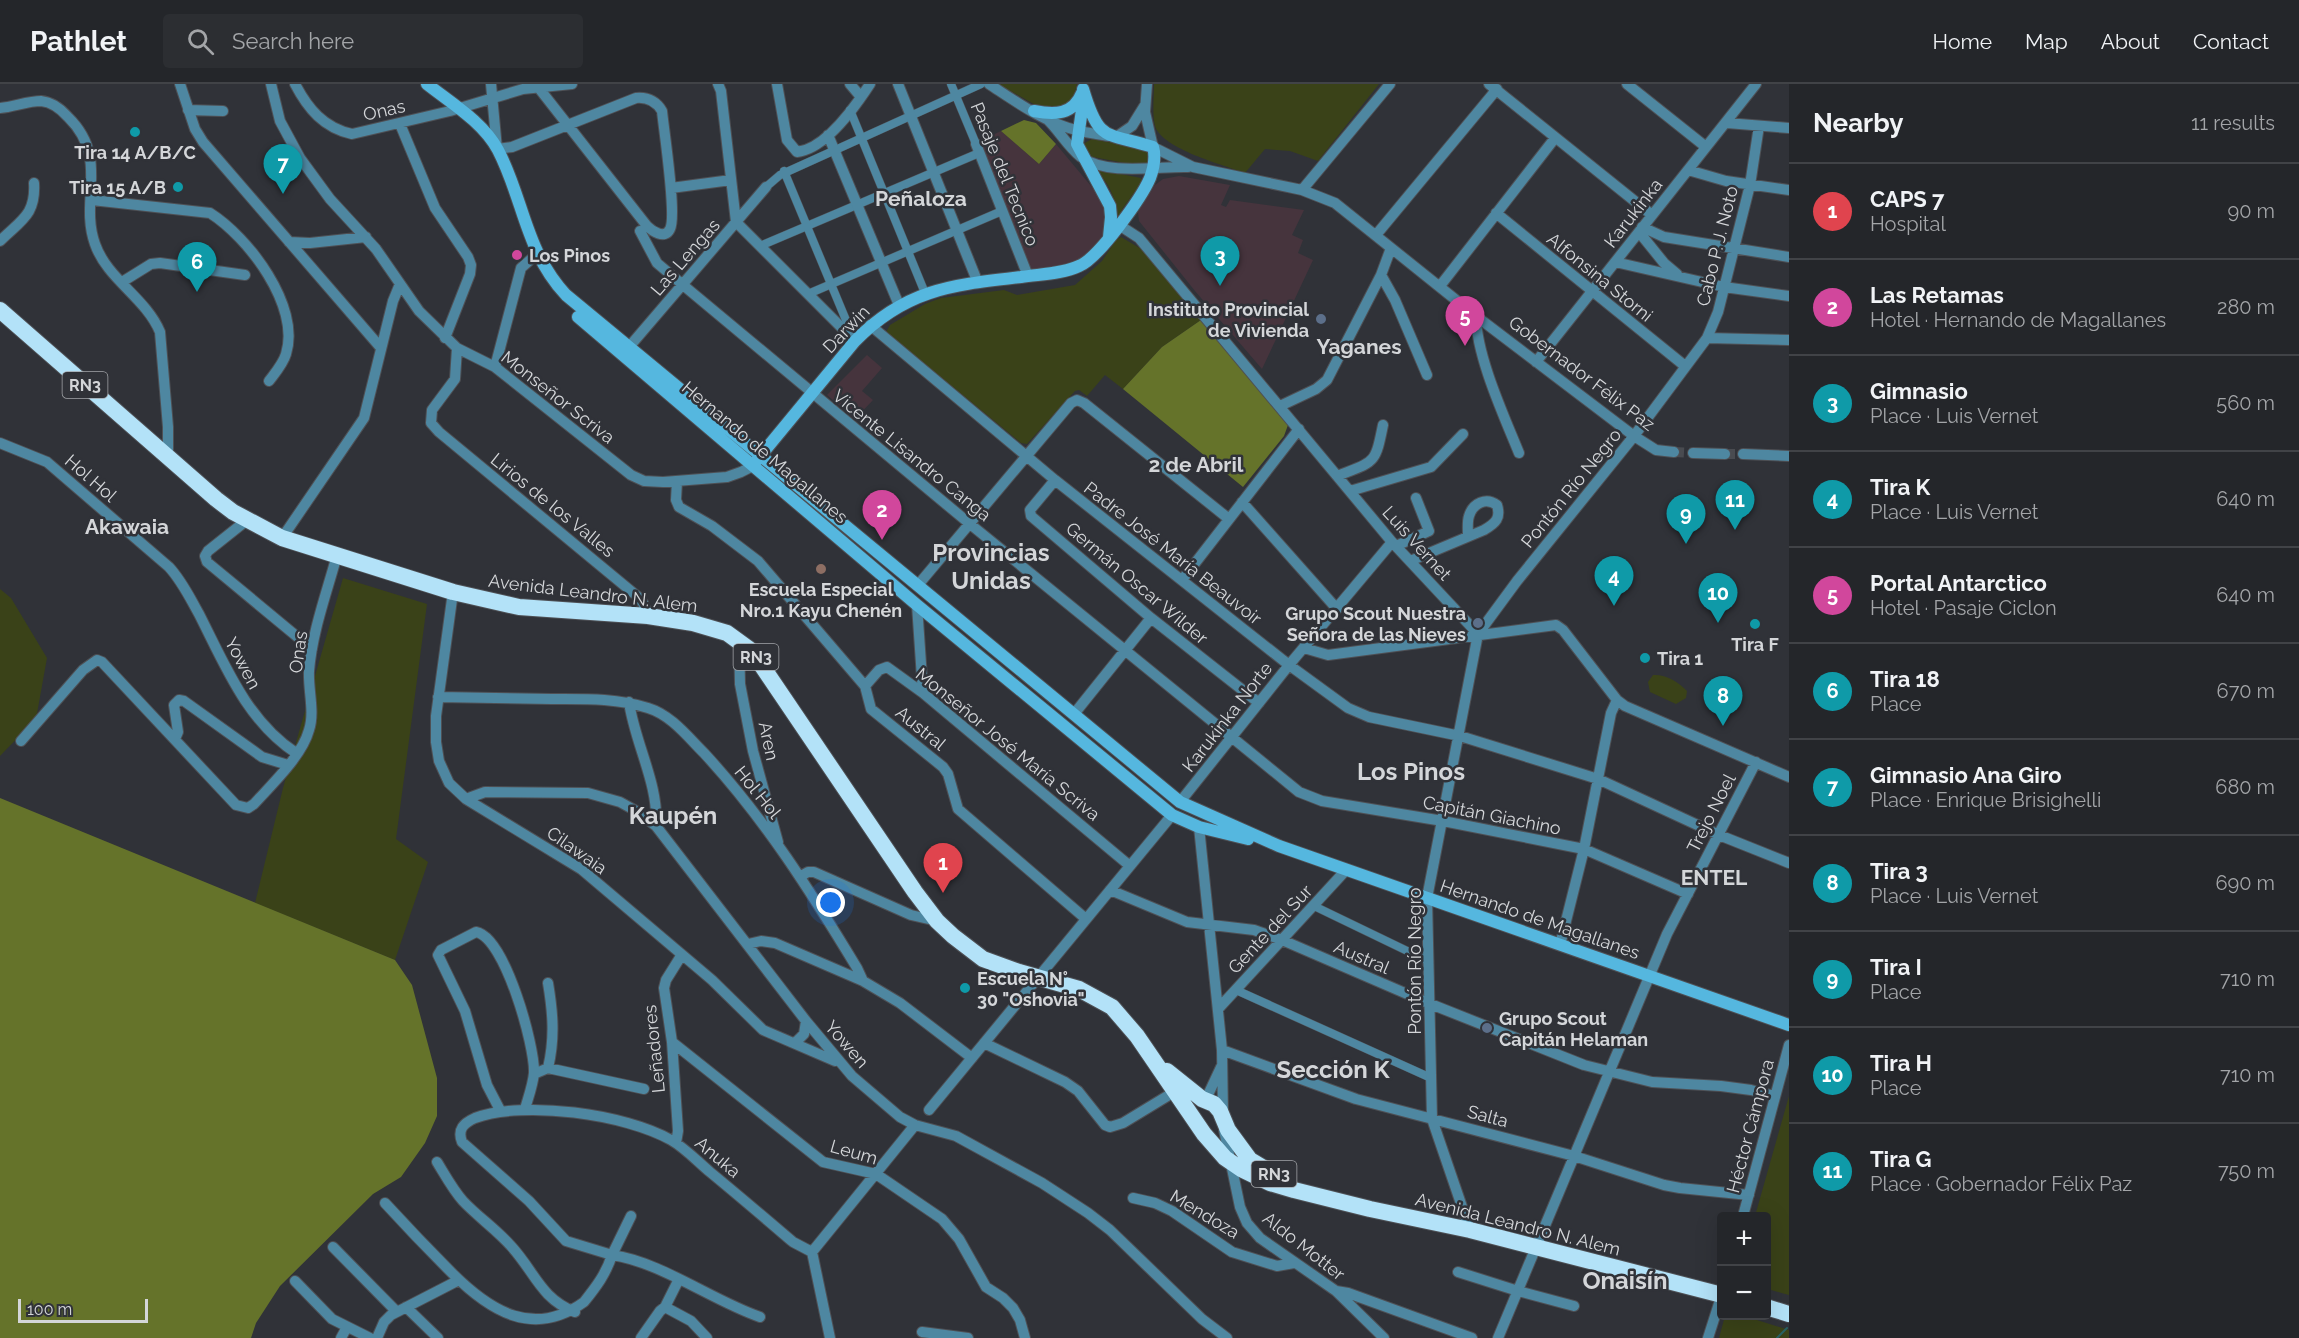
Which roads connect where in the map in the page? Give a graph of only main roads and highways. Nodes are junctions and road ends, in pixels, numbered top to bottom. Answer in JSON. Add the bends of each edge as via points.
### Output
{"nodes":[{"id":1,"x":416,"y":84,"type":"edge"},
{"id":2,"x":427,"y":84,"type":"edge"},
{"id":3,"x":1083,"y":86,"type":"edge"},
{"id":4,"x":453,"y":110,"type":"junction"},
{"id":5,"x":1034,"y":111,"type":"road end"},
{"id":6,"x":1153,"y":147,"type":"joint"},
{"id":7,"x":1108,"y":241,"type":"junction"},
{"id":8,"x":534,"y":255,"type":"junction"},
{"id":9,"x":1,"y":312,"type":"edge"},
{"id":10,"x":761,"y":456,"type":"junction"},
{"id":11,"x":753,"y":466,"type":"junction"},
{"id":12,"x":1279,"y":846,"type":"junction"},
{"id":13,"x":1789,"y":1025,"type":"edge"},
{"id":14,"x":1150,"y":1054,"type":"junction"},
{"id":15,"x":1204,"y":1099,"type":"junction"},
{"id":16,"x":1192,"y":1115,"type":"junction"},
{"id":17,"x":1224,"y":1123,"type":"junction"},
{"id":18,"x":1204,"y":1134,"type":"junction"},
{"id":19,"x":1339,"y":1201,"type":"junction"},
{"id":20,"x":1717,"y":1294,"type":"edge"},
{"id":21,"x":1771,"y":1308,"type":"edge"},
{"id":22,"x":1789,"y":1314,"type":"edge"}],
"edges":[{"from":1,"to":4,"type":"main road"},
{"from":2,"to":4,"type":"main road"},
{"from":3,"to":5,"type":"main road","via":[[1076,104],[1064,113]]},
{"from":3,"to":6,"type":"main road","name":"Gobernador Félix Paz","via":[[1095,122],[1113,136]]},
{"from":3,"to":7,"type":"main road","via":[[1077,144],[1110,206]]},
{"from":4,"to":8,"type":"main road","name":"Hernando de Magallanes","via":[[489,151]]},
{"from":4,"to":8,"type":"main road","name":"Hernando de Magallanes","via":[[475,123],[497,148]]},
{"from":6,"to":7,"type":"main road","name":"Darwin","via":[[1152,170],[1145,187]]},
{"from":7,"to":10,"type":"main road","name":"Darwin","via":[[1082,266],[950,286],[899,305],[855,341]]},
{"from":8,"to":10,"type":"main road","name":"Hernando de Magallanes","via":[[566,295]]},
{"from":8,"to":11,"type":"main road","name":"Hernando de Magallanes","via":[[548,286],[577,316]]},
{"from":9,"to":14,"type":"highway","name":"Avenida Leandro N. Alem","number":"RN3","via":[[233,512],[282,538],[453,592],[519,607],[648,616],[711,627],[739,640],[758,660],[937,921],[983,959],[1079,989],[1112,1007]]},
{"from":10,"to":11,"type":"main road","name":"Darwin"},
{"from":10,"to":12,"type":"main road","name":"Hernando de Magallanes","via":[[1180,802]]},
{"from":11,"to":12,"type":"main road","name":"Hernando de Magallanes","via":[[1172,815],[1199,827]]},
{"from":12,"to":13,"type":"main road","name":"Hernando de Magallanes"},
{"from":14,"to":15,"type":"highway","name":"Avenida Leandro N. Alem","number":"RN3"},
{"from":14,"to":16,"type":"highway","name":"Avenida Leandro N. Alem","number":"RN3"},
{"from":15,"to":16,"type":"highway","via":[[1194,1105]]},
{"from":15,"to":17,"type":"highway","name":"Avenida Leandro N. Alem","number":"RN3","via":[[1214,1104]]},
{"from":16,"to":18,"type":"highway","name":"Avenida Leandro N. Alem","number":"RN3"},
{"from":17,"to":18,"type":"highway","via":[[1213,1136]]},
{"from":17,"to":19,"type":"highway","name":"Avenida Leandro N. Alem","number":"RN3","via":[[1243,1151],[1261,1167]]},
{"from":18,"to":19,"type":"highway","name":"Avenida Leandro N. Alem","number":"RN3","via":[[1231,1163],[1270,1183]]},
{"from":19,"to":20,"type":"highway","name":"Avenida Leandro N. Alem","number":"RN3","via":[[1470,1230]]},
{"from":21,"to":22,"type":"highway"}]}
